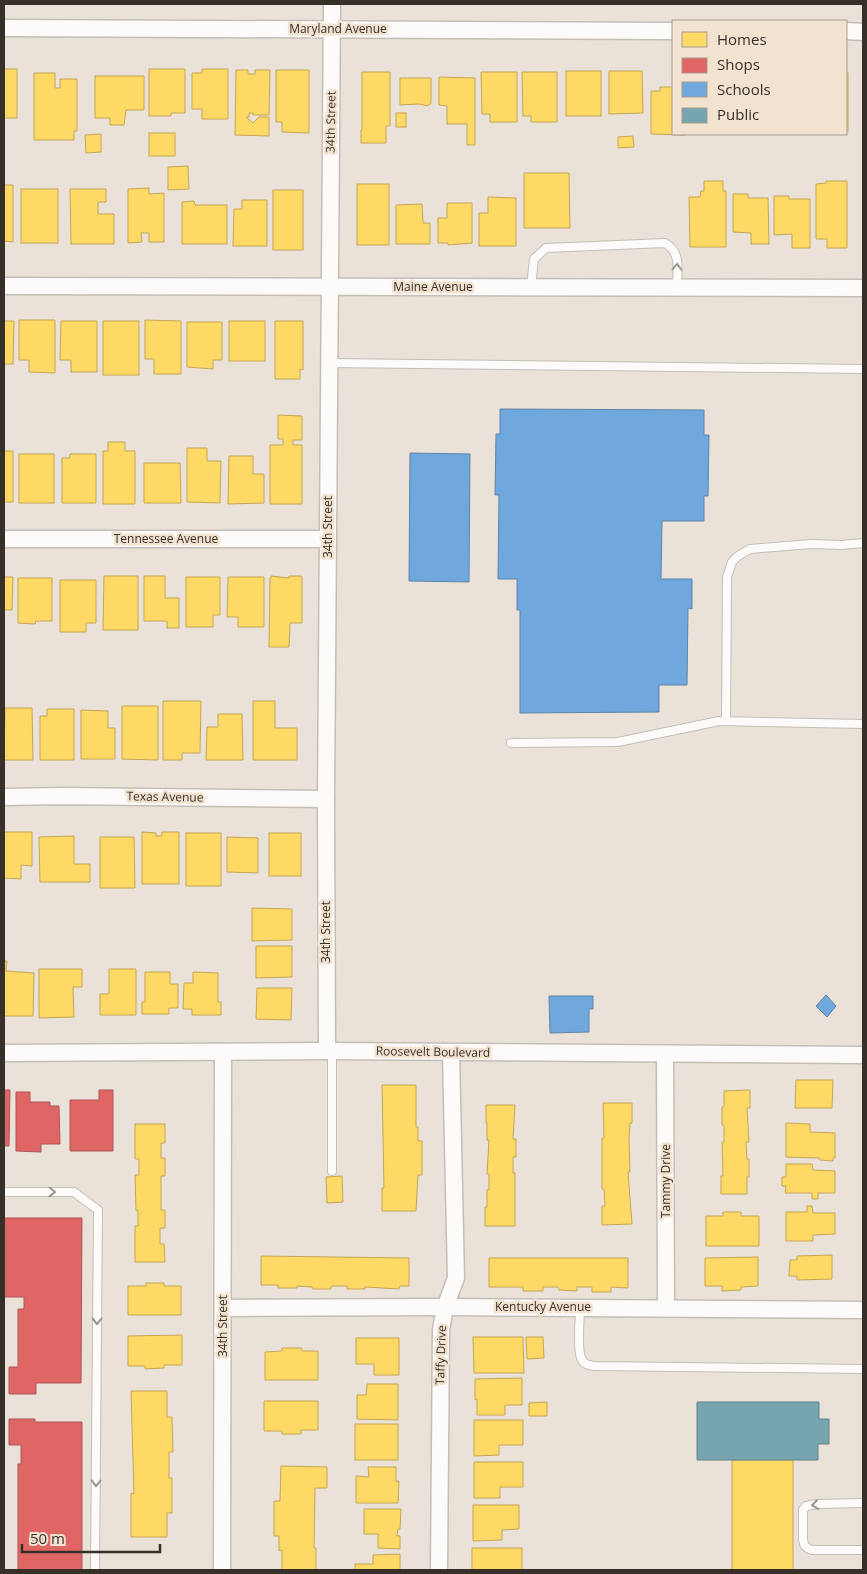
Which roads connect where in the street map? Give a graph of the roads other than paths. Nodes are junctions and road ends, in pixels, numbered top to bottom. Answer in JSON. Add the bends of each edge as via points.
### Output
{"nodes":[{"id":1,"x":332,"y":4,"type":"edge"},
{"id":2,"x":4,"y":28,"type":"edge"},
{"id":3,"x":332,"y":29,"type":"junction"},
{"id":4,"x":672,"y":31,"type":"edge"},
{"id":5,"x":847,"y":31,"type":"edge"},
{"id":6,"x":863,"y":32,"type":"edge"},
{"id":7,"x":4,"y":286,"type":"edge"},
{"id":8,"x":329,"y":287,"type":"junction"},
{"id":9,"x":531,"y":287,"type":"junction"},
{"id":10,"x":677,"y":288,"type":"junction"},
{"id":11,"x":863,"y":288,"type":"edge"},
{"id":12,"x":329,"y":363,"type":"junction"},
{"id":13,"x":863,"y":369,"type":"edge"},
{"id":14,"x":4,"y":539,"type":"edge"},
{"id":15,"x":328,"y":539,"type":"junction"},
{"id":16,"x":863,"y":543,"type":"edge"},
{"id":17,"x":726,"y":721,"type":"junction"},
{"id":18,"x":863,"y":724,"type":"edge"},
{"id":19,"x":512,"y":743,"type":"dead end"},
{"id":20,"x":4,"y":797,"type":"edge"},
{"id":21,"x":326,"y":799,"type":"junction"},
{"id":22,"x":329,"y":1051,"type":"junction"},
{"id":23,"x":223,"y":1052,"type":"junction"},
{"id":24,"x":4,"y":1053,"type":"edge"},
{"id":25,"x":451,"y":1053,"type":"junction"},
{"id":26,"x":665,"y":1054,"type":"junction"},
{"id":27,"x":863,"y":1056,"type":"edge"},
{"id":28,"x":332,"y":1170,"type":"dead end"},
{"id":29,"x":4,"y":1192,"type":"edge"},
{"id":30,"x":445,"y":1307,"type":"junction"},
{"id":31,"x":580,"y":1307,"type":"junction"},
{"id":32,"x":223,"y":1308,"type":"junction"},
{"id":33,"x":666,"y":1308,"type":"junction"},
{"id":34,"x":863,"y":1310,"type":"edge"},
{"id":35,"x":863,"y":1369,"type":"edge"},
{"id":36,"x":863,"y":1503,"type":"edge"},
{"id":37,"x":863,"y":1550,"type":"edge"},
{"id":38,"x":95,"y":1570,"type":"edge"},
{"id":39,"x":222,"y":1570,"type":"edge"},
{"id":40,"x":439,"y":1570,"type":"edge"}],
"edges":[{"from":1,"to":3,"type":"street","name":"34th Street"},
{"from":2,"to":3,"type":"street","name":"Maryland Avenue"},
{"from":3,"to":4,"type":"street","name":"Maryland Avenue"},
{"from":3,"to":8,"type":"street","name":"34th Street"},
{"from":5,"to":6,"type":"street"},
{"from":7,"to":8,"type":"street","name":"Maine Avenue"},
{"from":8,"to":9,"type":"street","name":"Maine Avenue"},
{"from":8,"to":12,"type":"street","name":"34th Street"},
{"from":9,"to":10,"type":"street","name":"Maine Avenue"},
{"from":10,"to":9,"type":"lane","one_way":true,"via":[[678,257],[666,242],[546,248],[534,259]]},
{"from":10,"to":11,"type":"street","name":"Maine Avenue"},
{"from":12,"to":13,"type":"lane"},
{"from":12,"to":15,"type":"street","name":"34th Street"},
{"from":14,"to":15,"type":"street","name":"Tennessee Avenue"},
{"from":15,"to":21,"type":"street","name":"34th Street"},
{"from":16,"to":17,"type":"lane","via":[[750,549],[732,562],[727,577]]},
{"from":17,"to":18,"type":"lane"},
{"from":17,"to":19,"type":"lane","via":[[618,742]]},
{"from":20,"to":21,"type":"street","name":"Texas Avenue"},
{"from":21,"to":22,"type":"street","name":"34th Street"},
{"from":22,"to":23,"type":"street","name":"Roosevelt Boulevard"},
{"from":22,"to":25,"type":"street","name":"Roosevelt Boulevard"},
{"from":22,"to":28,"type":"lane"},
{"from":23,"to":24,"type":"street","name":"Roosevelt Boulevard"},
{"from":23,"to":32,"type":"street","name":"34th Street"},
{"from":25,"to":26,"type":"street","name":"Roosevelt Boulevard"},
{"from":25,"to":30,"type":"street","name":"Taffy Drive","via":[[456,1278]]},
{"from":26,"to":27,"type":"street","name":"Roosevelt Boulevard"},
{"from":26,"to":33,"type":"street","name":"Tammy Drive"},
{"from":29,"to":38,"type":"lane","one_way":true,"via":[[74,1192],[98,1210]]},
{"from":30,"to":31,"type":"street","name":"Kentucky Avenue"},
{"from":30,"to":32,"type":"street","name":"Kentucky Avenue"},
{"from":30,"to":40,"type":"street","name":"Taffy Drive","via":[[440,1330]]},
{"from":31,"to":33,"type":"street","name":"Kentucky Avenue"},
{"from":31,"to":35,"type":"lane","via":[[581,1359],[594,1366]]},
{"from":32,"to":39,"type":"street","name":"34th Street"},
{"from":33,"to":34,"type":"street","name":"Kentucky Avenue"},
{"from":36,"to":37,"type":"lane","one_way":true,"via":[[817,1504],[803,1510],[804,1545],[808,1549]]}]}
